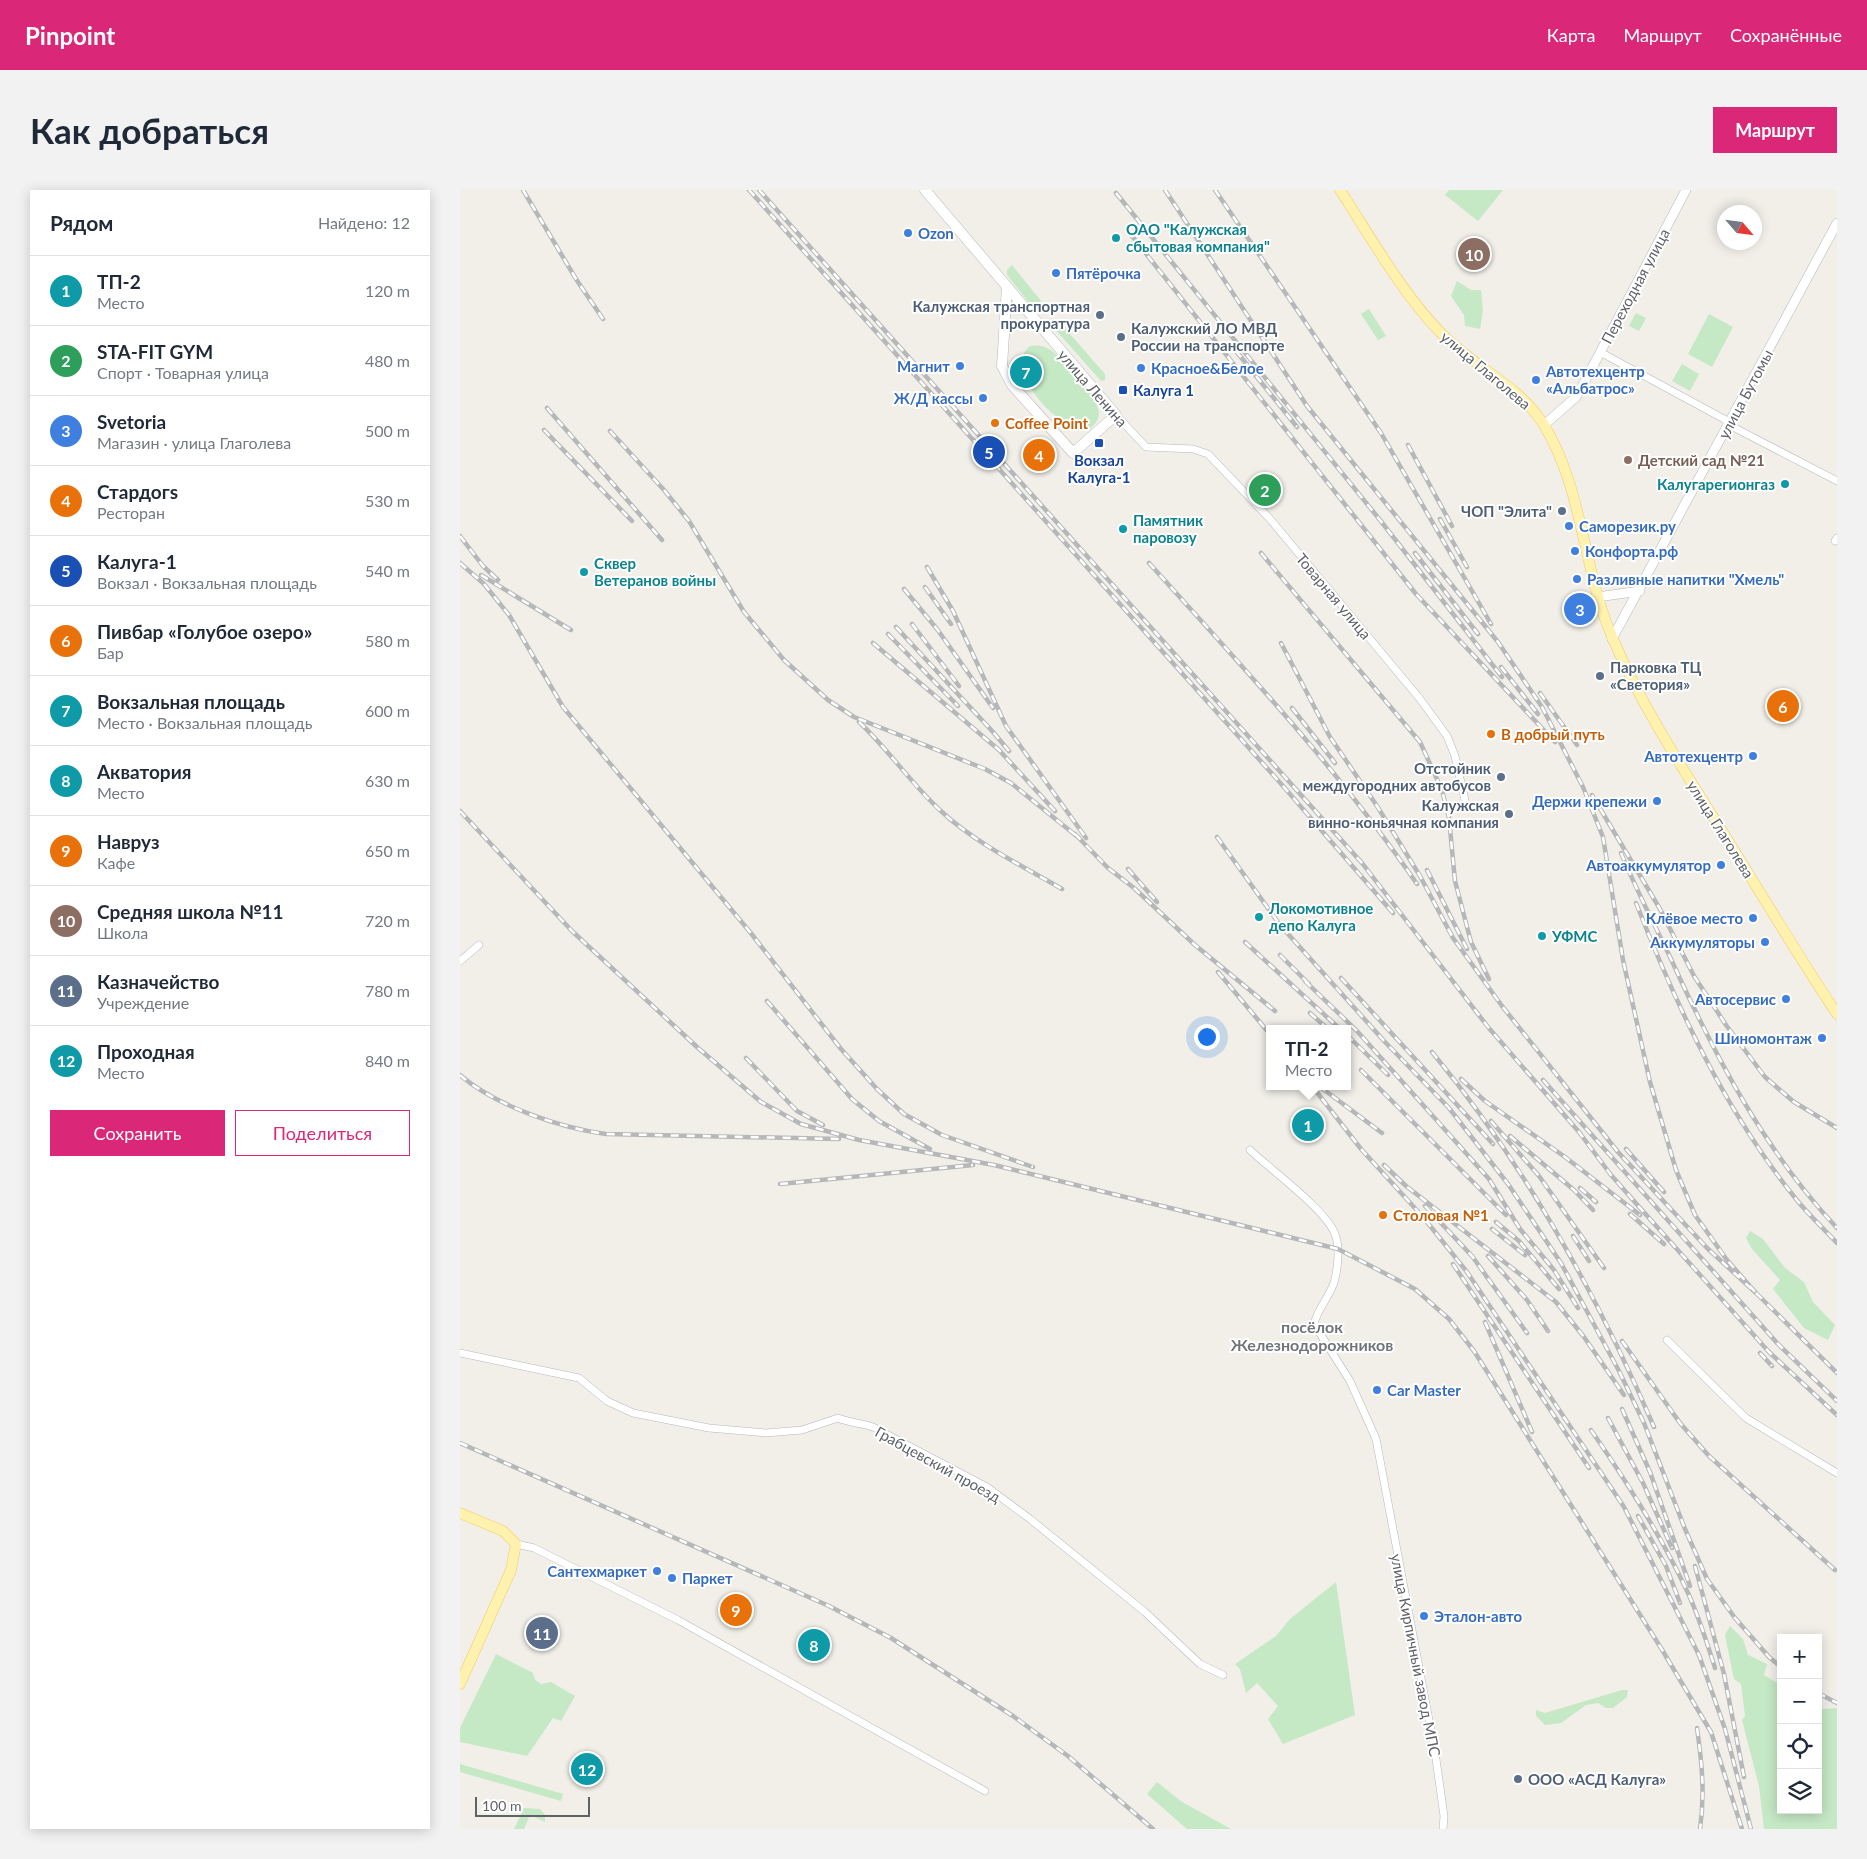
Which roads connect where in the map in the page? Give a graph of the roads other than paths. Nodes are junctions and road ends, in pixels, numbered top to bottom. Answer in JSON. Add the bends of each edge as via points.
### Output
{"nodes":[{"id":1,"x":924,"y":190,"type":"edge"},
{"id":2,"x":1340,"y":190,"type":"edge"},
{"id":3,"x":1686,"y":190,"type":"edge"},
{"id":4,"x":1837,"y":223,"type":"edge"},
{"id":5,"x":1007,"y":288,"type":"junction"},
{"id":6,"x":1600,"y":352,"type":"junction"},
{"id":7,"x":1116,"y":415,"type":"junction"},
{"id":8,"x":1729,"y":423,"type":"junction"},
{"id":9,"x":1544,"y":425,"type":"junction"},
{"id":10,"x":1146,"y":448,"type":"joint"},
{"id":11,"x":1837,"y":481,"type":"edge"},
{"id":12,"x":1640,"y":591,"type":"junction"},
{"id":13,"x":1597,"y":597,"type":"junction"},
{"id":14,"x":1612,"y":639,"type":"junction"},
{"id":15,"x":1466,"y":805,"type":"dead end"},
{"id":16,"x":479,"y":945,"type":"dead end"},
{"id":17,"x":460,"y":961,"type":"edge"},
{"id":18,"x":1837,"y":1014,"type":"edge"},
{"id":19,"x":1250,"y":1150,"type":"dead end"},
{"id":20,"x":1667,"y":1340,"type":"dead end"},
{"id":21,"x":460,"y":1353,"type":"edge"},
{"id":22,"x":1837,"y":1473,"type":"edge"},
{"id":23,"x":460,"y":1513,"type":"edge"},
{"id":24,"x":516,"y":1544,"type":"junction"},
{"id":25,"x":1223,"y":1675,"type":"dead end"},
{"id":26,"x":460,"y":1684,"type":"edge"},
{"id":27,"x":985,"y":1791,"type":"dead end"},
{"id":28,"x":1443,"y":1829,"type":"edge"}],
"edges":[{"from":1,"to":5,"type":"main road","name":"улица Ленина"},
{"from":2,"to":9,"type":"main road","name":"улица Глаголева","via":[[1411,296],[1442,334],[1527,402]]},
{"from":3,"to":6,"type":"street","name":"Переходная улица"},
{"from":4,"to":8,"type":"street","name":"улица Бутомы"},
{"from":5,"to":7,"type":"main road","name":"улица Ленина"},
{"from":5,"to":7,"type":"main road","via":[[1002,366],[1012,385],[1073,453]]},
{"from":6,"to":8,"type":"street"},
{"from":6,"to":9,"type":"street","name":"Переходная улица","via":[[1576,397]]},
{"from":7,"to":10,"type":"street","name":"улица Ленина"},
{"from":8,"to":11,"type":"street"},
{"from":8,"to":12,"type":"street","name":"улица Бутомы"},
{"from":9,"to":13,"type":"main road","name":"улица Глаголева","via":[[1571,483]]},
{"from":10,"to":15,"type":"street","name":"Товарная улица","via":[[1193,449],[1208,454],[1270,519],[1447,736]]},
{"from":12,"to":13,"type":"street"},
{"from":12,"to":14,"type":"street","name":"улица Бутомы"},
{"from":13,"to":14,"type":"main road","name":"улица Глаголева"},
{"from":14,"to":18,"type":"main road","name":"улица Глаголева","via":[[1669,746]]},
{"from":16,"to":17,"type":"street"},
{"from":19,"to":28,"type":"street","name":"улица Кирпичный завод МПС","via":[[1303,1196],[1330,1224],[1336,1235],[1335,1281],[1317,1310],[1314,1324],[1350,1381],[1376,1439],[1435,1752]]},
{"from":20,"to":22,"type":"street","via":[[1746,1418]]},
{"from":21,"to":25,"type":"street","name":"Грабцевский проезд","via":[[579,1378],[607,1401],[633,1413],[709,1428],[766,1433],[802,1430],[838,1418],[873,1427],[987,1487],[1145,1612],[1200,1664]]},
{"from":23,"to":24,"type":"main road","via":[[502,1532]]},
{"from":24,"to":26,"type":"main road","via":[[511,1570]]},
{"from":24,"to":27,"type":"street","via":[[534,1548],[678,1620]]}]}
